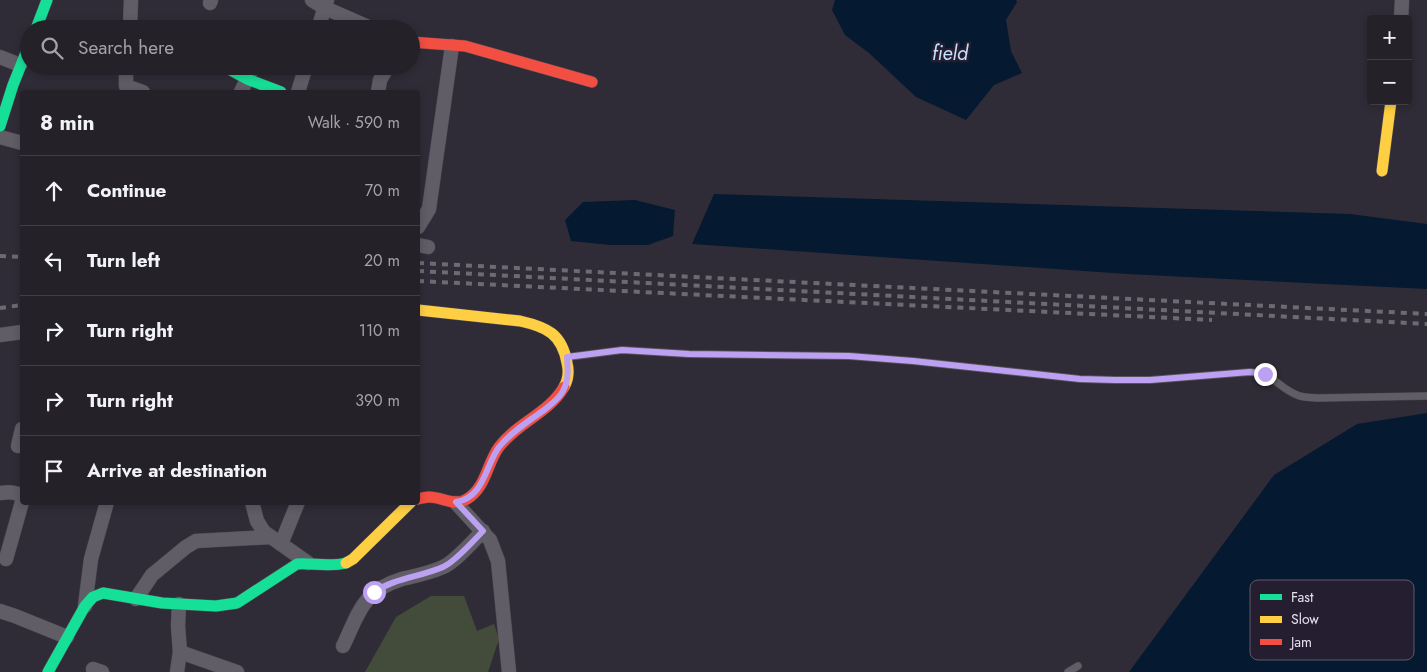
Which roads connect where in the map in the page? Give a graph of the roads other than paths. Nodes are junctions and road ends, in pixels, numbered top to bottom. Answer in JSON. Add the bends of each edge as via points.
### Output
{"nodes":[{"id":1,"x":46,"y":0,"type":"edge"},
{"id":2,"x":131,"y":0,"type":"edge"},
{"id":3,"x":312,"y":0,"type":"edge"},
{"id":4,"x":1402,"y":0,"type":"edge"},
{"id":5,"x":326,"y":4,"type":"edge"},
{"id":6,"x":1401,"y":15,"type":"edge"},
{"id":7,"x":39,"y":20,"type":"edge"},
{"id":8,"x":130,"y":20,"type":"edge"},
{"id":9,"x":321,"y":20,"type":"edge"},
{"id":10,"x":356,"y":20,"type":"edge"},
{"id":11,"x":420,"y":43,"type":"edge"},
{"id":12,"x":452,"y":46,"type":"junction"},
{"id":13,"x":0,"y":57,"type":"edge"},
{"id":14,"x":20,"y":65,"type":"joint"},
{"id":15,"x":126,"y":75,"type":"edge"},
{"id":16,"x":249,"y":75,"type":"edge"},
{"id":17,"x":253,"y":75,"type":"edge"},
{"id":18,"x":303,"y":75,"type":"edge"},
{"id":19,"x":383,"y":75,"type":"edge"},
{"id":20,"x":592,"y":82,"type":"dead end"},
{"id":21,"x":137,"y":90,"type":"edge"},
{"id":22,"x":242,"y":90,"type":"edge"},
{"id":23,"x":278,"y":90,"type":"edge"},
{"id":24,"x":299,"y":90,"type":"edge"},
{"id":25,"x":378,"y":90,"type":"edge"},
{"id":26,"x":1391,"y":105,"type":"edge"},
{"id":27,"x":0,"y":126,"type":"edge"},
{"id":28,"x":0,"y":137,"type":"edge"},
{"id":29,"x":20,"y":142,"type":"edge"},
{"id":30,"x":1382,"y":171,"type":"dead end"},
{"id":31,"x":420,"y":224,"type":"edge"},
{"id":32,"x":420,"y":310,"type":"edge"},
{"id":33,"x":20,"y":332,"type":"edge"},
{"id":34,"x":0,"y":335,"type":"edge"},
{"id":35,"x":567,"y":357,"type":"junction"},
{"id":36,"x":1427,"y":396,"type":"edge"},
{"id":37,"x":20,"y":438,"type":"edge"},
{"id":38,"x":18,"y":446,"type":"dead end"},
{"id":39,"x":0,"y":493,"type":"edge"},
{"id":40,"x":20,"y":498,"type":"edge"},
{"id":41,"x":420,"y":499,"type":"edge"},
{"id":42,"x":456,"y":502,"type":"junction"},
{"id":43,"x":21,"y":505,"type":"edge"},
{"id":44,"x":106,"y":505,"type":"edge"},
{"id":45,"x":253,"y":505,"type":"edge"},
{"id":46,"x":296,"y":505,"type":"edge"},
{"id":47,"x":408,"y":505,"type":"edge"},
{"id":48,"x":483,"y":531,"type":"junction"},
{"id":49,"x":276,"y":540,"type":"junction"},
{"id":50,"x":6,"y":559,"type":"dead end"},
{"id":51,"x":308,"y":563,"type":"junction"},
{"id":52,"x":136,"y":599,"type":"junction"},
{"id":53,"x":179,"y":604,"type":"junction"},
{"id":54,"x":85,"y":606,"type":"junction"},
{"id":55,"x":0,"y":611,"type":"edge"},
{"id":56,"x":67,"y":637,"type":"junction"},
{"id":57,"x":343,"y":646,"type":"dead end"},
{"id":58,"x":180,"y":652,"type":"junction"},
{"id":59,"x":1078,"y":666,"type":"dead end"},
{"id":60,"x":48,"y":672,"type":"edge"},
{"id":61,"x":177,"y":672,"type":"edge"},
{"id":62,"x":237,"y":672,"type":"edge"},
{"id":63,"x":509,"y":672,"type":"edge"},
{"id":64,"x":1068,"y":672,"type":"edge"}],
"edges":[{"from":1,"to":7,"type":"street"},
{"from":2,"to":8,"type":"street"},
{"from":3,"to":5,"type":"street"},
{"from":4,"to":6,"type":"street"},
{"from":5,"to":9,"type":"street"},
{"from":5,"to":10,"type":"street"},
{"from":11,"to":12,"type":"street"},
{"from":12,"to":20,"type":"street","via":[[465,46]]},
{"from":12,"to":31,"type":"street","via":[[429,209]]},
{"from":13,"to":14,"type":"street"},
{"from":14,"to":27,"type":"street"},
{"from":15,"to":21,"type":"street","via":[[126,86]]},
{"from":16,"to":22,"type":"street"},
{"from":17,"to":23,"type":"street"},
{"from":18,"to":24,"type":"street"},
{"from":19,"to":25,"type":"street"},
{"from":26,"to":30,"type":"street"},
{"from":28,"to":29,"type":"street"},
{"from":32,"to":35,"type":"street","via":[[540,326],[557,338]]},
{"from":33,"to":34,"type":"street"},
{"from":35,"to":36,"type":"lane","via":[[622,350],[849,356],[1115,380],[1259,372],[1302,396]]},
{"from":35,"to":42,"type":"street","via":[[563,392],[504,442],[476,492]]},
{"from":37,"to":38,"type":"street"},
{"from":39,"to":40,"type":"street","via":[[12,492]]},
{"from":41,"to":42,"type":"street","via":[[431,497]]},
{"from":42,"to":48,"type":"street"},
{"from":43,"to":50,"type":"street"},
{"from":44,"to":54,"type":"street","via":[[91,559]]},
{"from":45,"to":49,"type":"street","via":[[260,527]]},
{"from":46,"to":49,"type":"street"},
{"from":47,"to":51,"type":"street","via":[[353,559],[337,565]]},
{"from":48,"to":57,"type":"street","via":[[446,565],[396,581],[374,592],[360,610]]},
{"from":48,"to":63,"type":"street","via":[[498,561]]},
{"from":49,"to":51,"type":"street"},
{"from":49,"to":52,"type":"street","via":[[196,541],[152,575]]},
{"from":51,"to":53,"type":"street","via":[[292,566],[237,603],[216,606]]},
{"from":52,"to":53,"type":"street"},
{"from":52,"to":54,"type":"street","via":[[103,593],[92,597]]},
{"from":53,"to":58,"type":"street"},
{"from":54,"to":56,"type":"street"},
{"from":55,"to":56,"type":"street"},
{"from":56,"to":60,"type":"street"},
{"from":58,"to":61,"type":"street"},
{"from":58,"to":62,"type":"street"},
{"from":59,"to":64,"type":"lane"}]}
